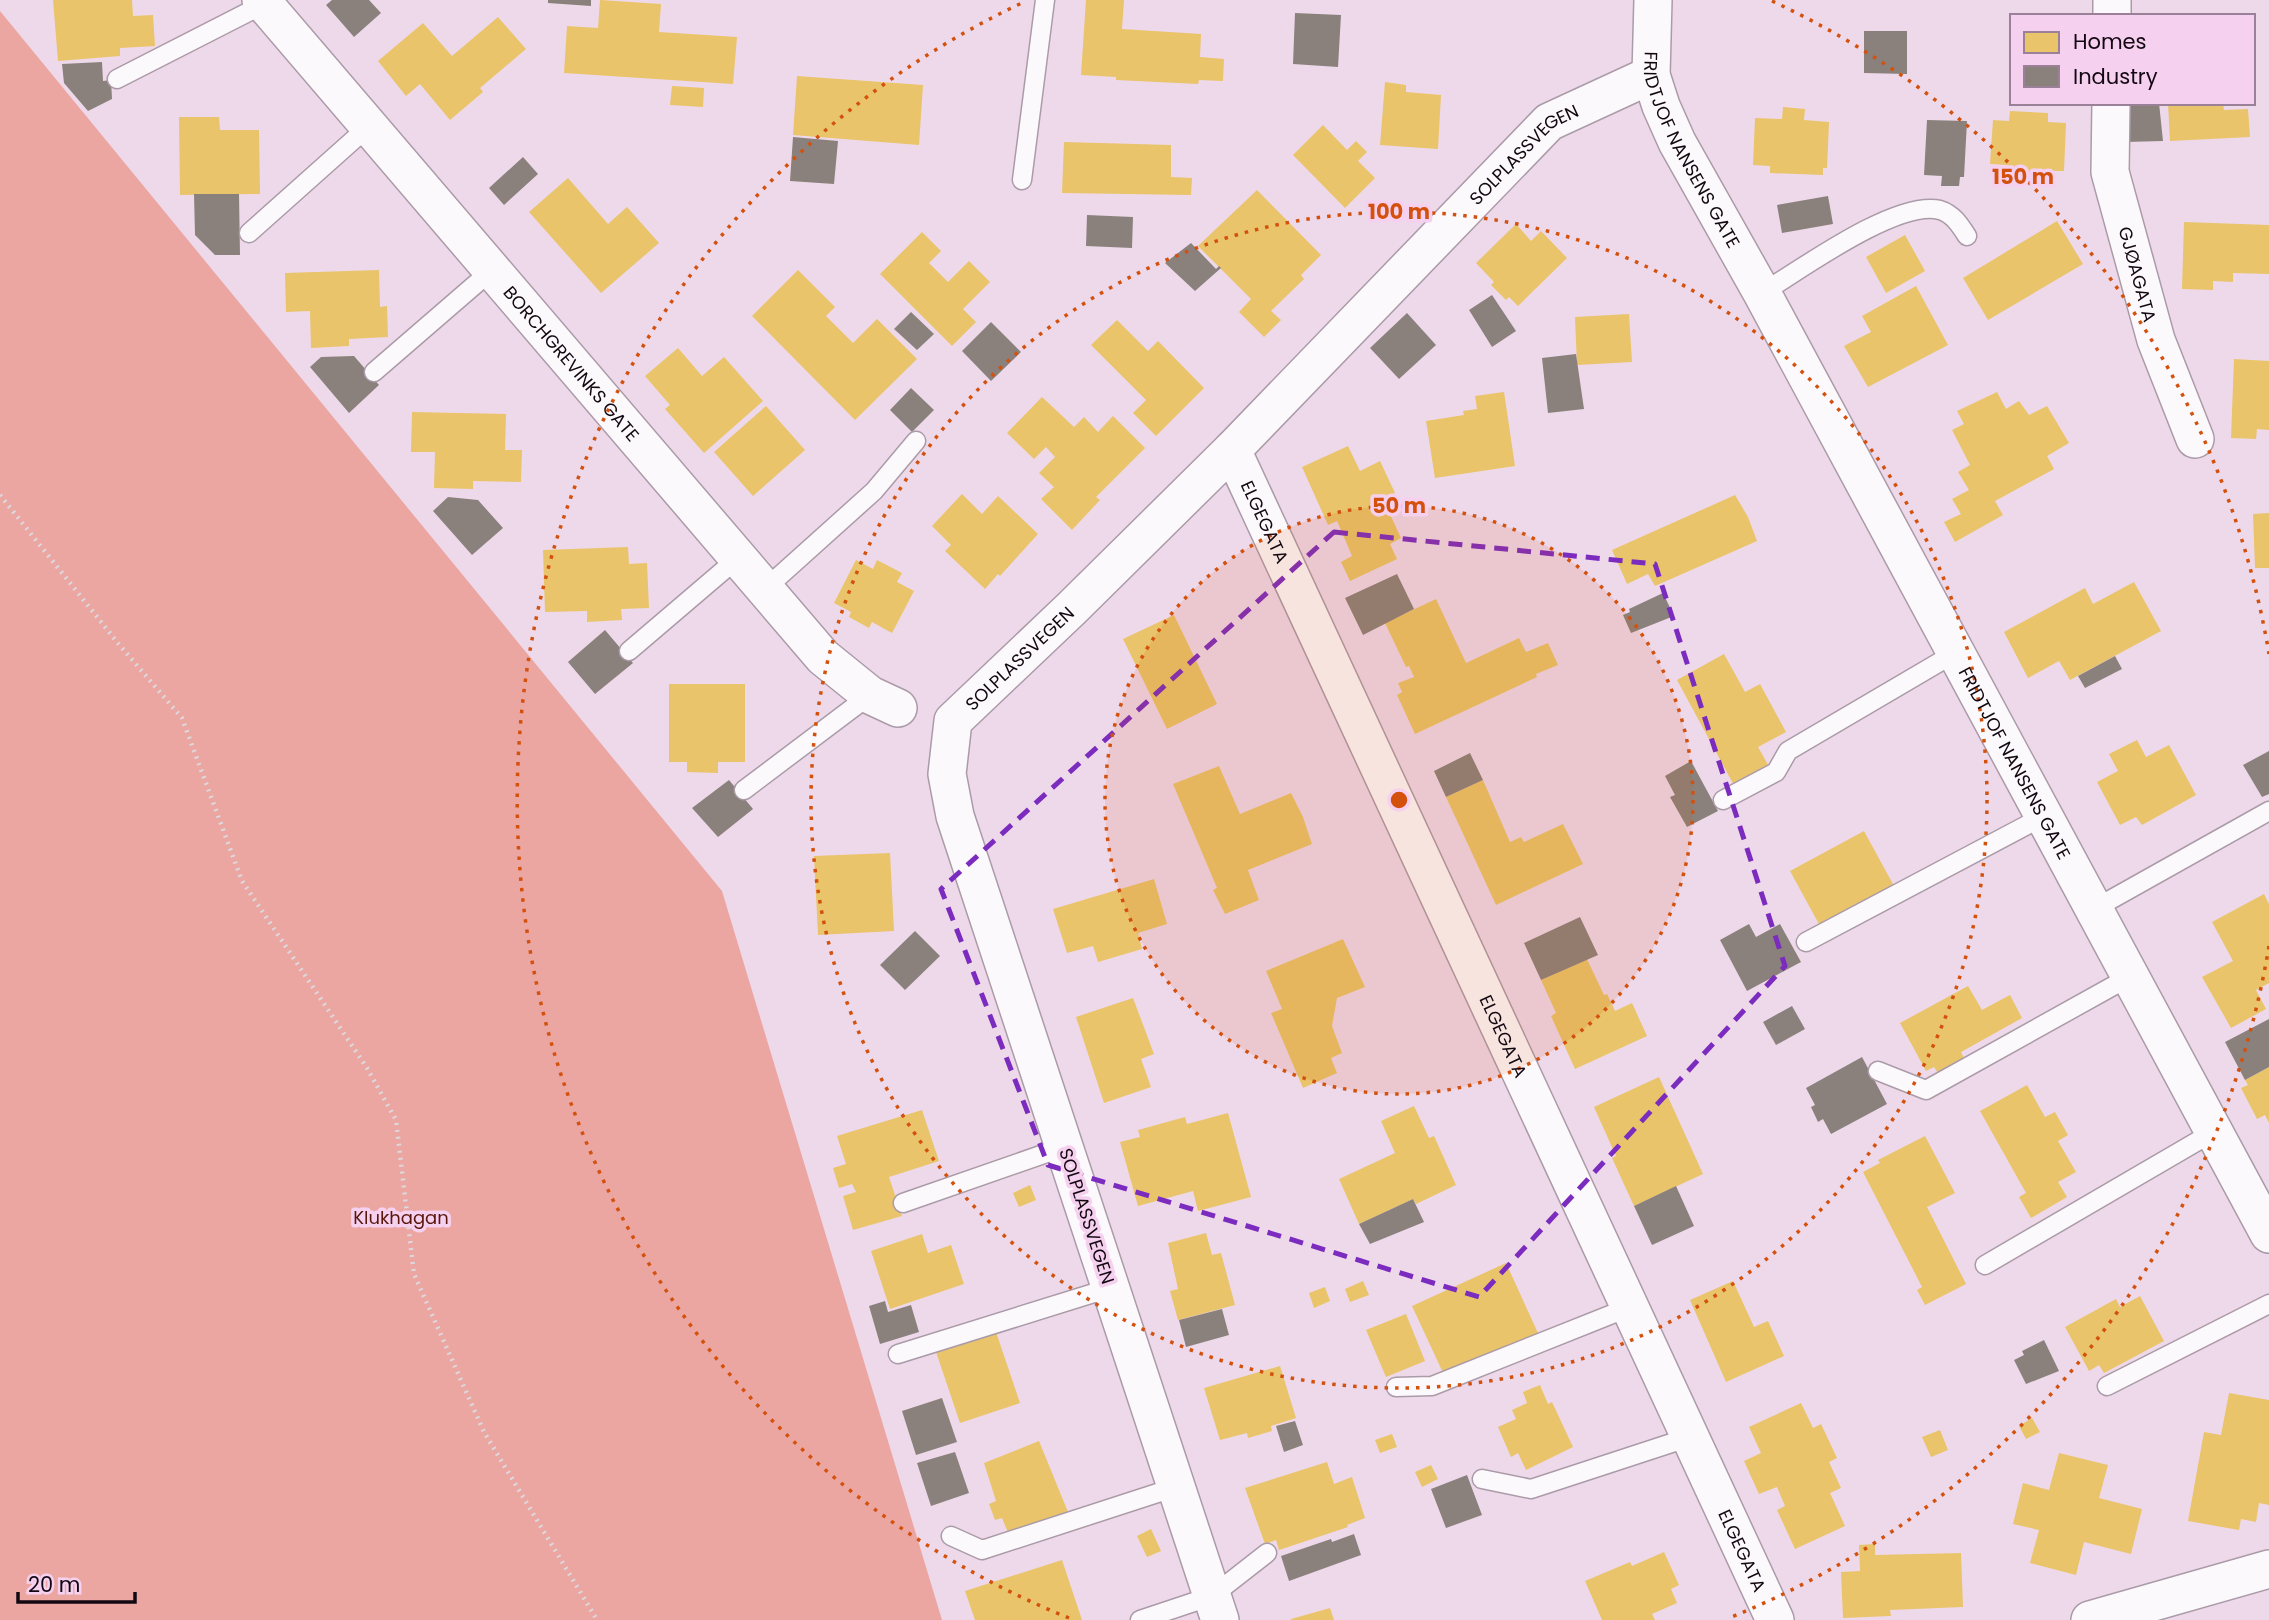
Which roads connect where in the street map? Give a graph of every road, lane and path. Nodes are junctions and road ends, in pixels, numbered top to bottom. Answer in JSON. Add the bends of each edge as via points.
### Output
{"nodes":[{"id":1,"x":1045,"y":0,"type":"edge"},
{"id":2,"x":1653,"y":0,"type":"edge"},
{"id":3,"x":263,"y":2,"type":"edge"},
{"id":4,"x":1651,"y":75,"type":"junction"},
{"id":5,"x":117,"y":79,"type":"dead end"},
{"id":6,"x":2111,"y":105,"type":"edge"},
{"id":7,"x":369,"y":126,"type":"junction"},
{"id":8,"x":1022,"y":180,"type":"dead end"},
{"id":9,"x":249,"y":233,"type":"dead end"},
{"id":10,"x":1967,"y":236,"type":"dead end"},
{"id":11,"x":492,"y":270,"type":"junction"},
{"id":12,"x":1762,"y":293,"type":"junction"},
{"id":13,"x":374,"y":372,"type":"dead end"},
{"id":14,"x":2195,"y":439,"type":"dead end"},
{"id":15,"x":916,"y":441,"type":"dead end"},
{"id":16,"x":1232,"y":450,"type":"junction"},
{"id":17,"x":0,"y":495,"type":"edge"},
{"id":18,"x":738,"y":558,"type":"junction"},
{"id":19,"x":765,"y":589,"type":"junction"},
{"id":20,"x":629,"y":651,"type":"dead end"},
{"id":21,"x":1955,"y":653,"type":"junction"},
{"id":22,"x":884,"y":701,"type":"joint"},
{"id":23,"x":744,"y":790,"type":"dead end"},
{"id":24,"x":1723,"y":800,"type":"dead end"},
{"id":25,"x":2269,"y":811,"type":"edge"},
{"id":26,"x":2044,"y":816,"type":"junction"},
{"id":27,"x":2094,"y":909,"type":"junction"},
{"id":28,"x":1806,"y":942,"type":"dead end"},
{"id":29,"x":2131,"y":976,"type":"junction"},
{"id":30,"x":1878,"y":1071,"type":"dead end"},
{"id":31,"x":2215,"y":1131,"type":"junction"},
{"id":32,"x":1064,"y":1147,"type":"junction"},
{"id":33,"x":903,"y":1203,"type":"dead end"},
{"id":34,"x":2269,"y":1234,"type":"edge"},
{"id":35,"x":1985,"y":1265,"type":"dead end"},
{"id":36,"x":1111,"y":1287,"type":"junction"},
{"id":37,"x":2269,"y":1304,"type":"edge"},
{"id":38,"x":1630,"y":1307,"type":"junction"},
{"id":39,"x":898,"y":1354,"type":"dead end"},
{"id":40,"x":2108,"y":1385,"type":"dead end"},
{"id":41,"x":1396,"y":1387,"type":"dead end"},
{"id":42,"x":1690,"y":1437,"type":"junction"},
{"id":43,"x":1482,"y":1479,"type":"dead end"},
{"id":44,"x":1176,"y":1487,"type":"junction"},
{"id":45,"x":951,"y":1536,"type":"dead end"},
{"id":46,"x":1267,"y":1553,"type":"dead end"},
{"id":47,"x":2269,"y":1569,"type":"edge"},
{"id":48,"x":1216,"y":1608,"type":"edge"},
{"id":49,"x":597,"y":1620,"type":"edge"},
{"id":50,"x":1140,"y":1620,"type":"edge"},
{"id":51,"x":1775,"y":1620,"type":"edge"},
{"id":52,"x":2090,"y":1620,"type":"edge"}],
"edges":[{"from":1,"to":8,"type":"lane"},
{"from":2,"to":4,"type":"street","name":"FRIDTJOF NANSENS GATE"},
{"from":3,"to":5,"type":"lane"},
{"from":3,"to":7,"type":"street","name":"BORCHGREVINKS GATE"},
{"from":4,"to":12,"type":"street","name":"FRIDTJOF NANSENS GATE","via":[[1677,142]]},
{"from":4,"to":16,"type":"street","name":"SOLPLASSVEGEN","via":[[1549,122]]},
{"from":6,"to":14,"type":"street","name":"GJØAGATA","via":[[2110,172],[2156,340]]},
{"from":7,"to":9,"type":"lane"},
{"from":7,"to":11,"type":"street","name":"BORCHGREVINKS GATE"},
{"from":10,"to":12,"type":"lane","via":[[1956,219],[1940,210],[1912,211],[1873,226]]},
{"from":11,"to":13,"type":"lane"},
{"from":11,"to":18,"type":"street","name":"BORCHGREVINKS GATE"},
{"from":12,"to":21,"type":"street","name":"FRIDTJOF NANSENS GATE"},
{"from":15,"to":19,"type":"lane","via":[[874,491]]},
{"from":16,"to":32,"type":"street","name":"SOLPLASSVEGEN","via":[[953,721],[947,774],[955,816]]},
{"from":16,"to":38,"type":"street","name":"ELGEGATA"},
{"from":17,"to":49,"type":"path","via":[[181,718],[242,881],[367,1068],[396,1120],[414,1274],[484,1432]]},
{"from":18,"to":19,"type":"street","name":"BORCHGREVINKS GATE"},
{"from":18,"to":20,"type":"lane"},
{"from":19,"to":22,"type":"street","name":"BORCHGREVINKS GATE","via":[[823,657]]},
{"from":21,"to":24,"type":"lane","via":[[1788,751],[1776,772]]},
{"from":21,"to":26,"type":"street","name":"FRIDTJOF NANSENS GATE"},
{"from":22,"to":23,"type":"lane"},
{"from":25,"to":27,"type":"lane"},
{"from":26,"to":27,"type":"street","name":"FRIDTJOF NANSENS GATE"},
{"from":26,"to":28,"type":"lane"},
{"from":27,"to":29,"type":"street","name":"FRIDTJOF NANSENS GATE"},
{"from":29,"to":30,"type":"lane","via":[[1926,1090]]},
{"from":29,"to":31,"type":"street","name":"FRIDTJOF NANSENS GATE"},
{"from":31,"to":34,"type":"street","name":"FRIDTJOF NANSENS GATE"},
{"from":31,"to":35,"type":"lane"},
{"from":32,"to":33,"type":"lane"},
{"from":32,"to":36,"type":"street","name":"SOLPLASSVEGEN"},
{"from":36,"to":39,"type":"lane"},
{"from":36,"to":44,"type":"street","name":"SOLPLASSVEGEN"},
{"from":37,"to":40,"type":"lane"},
{"from":38,"to":41,"type":"lane","via":[[1432,1386]]},
{"from":38,"to":42,"type":"street","name":"ELGEGATA"},
{"from":42,"to":43,"type":"lane","via":[[1531,1489]]},
{"from":42,"to":51,"type":"street","name":"ELGEGATA"},
{"from":44,"to":45,"type":"lane","via":[[982,1550]]},
{"from":44,"to":48,"type":"street","name":"SOLPLASSVEGEN"},
{"from":46,"to":48,"type":"lane"},
{"from":47,"to":52,"type":"street"},
{"from":48,"to":50,"type":"lane"}]}
